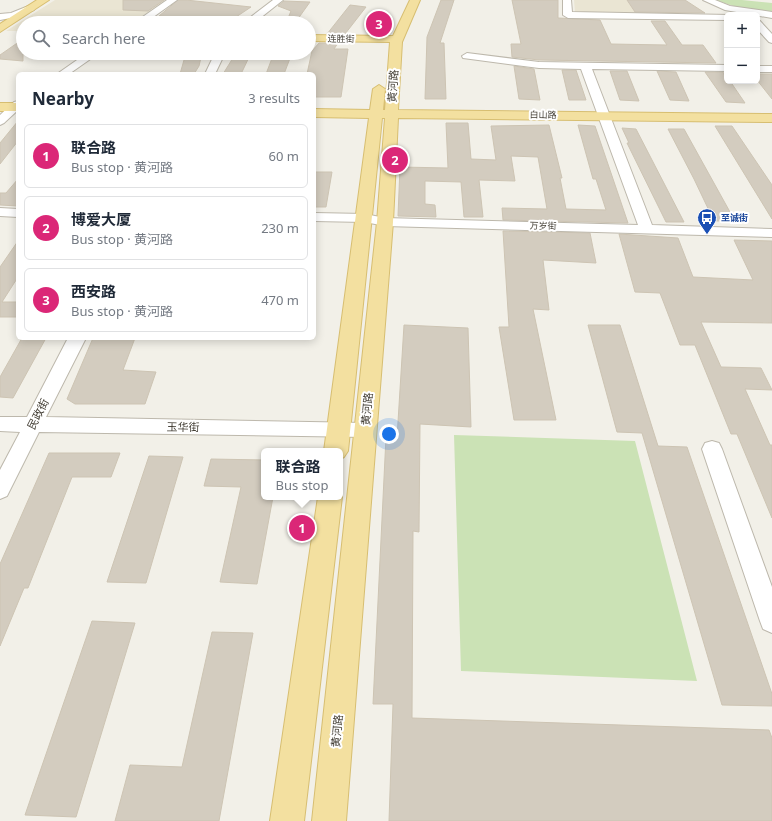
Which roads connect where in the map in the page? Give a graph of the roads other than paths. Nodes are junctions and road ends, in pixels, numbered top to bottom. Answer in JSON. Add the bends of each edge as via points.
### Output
{"nodes":[{"id":1,"x":44,"y":0,"type":"edge"},
{"id":2,"x":173,"y":0,"type":"edge"},
{"id":3,"x":279,"y":0,"type":"edge"},
{"id":4,"x":403,"y":0,"type":"edge"},
{"id":5,"x":415,"y":0,"type":"edge"},
{"id":6,"x":567,"y":0,"type":"edge"},
{"id":7,"x":707,"y":0,"type":"edge"},
{"id":8,"x":31,"y":8,"type":"junction"},
{"id":9,"x":741,"y":12,"type":"edge"},
{"id":10,"x":760,"y":14,"type":"edge"},
{"id":11,"x":772,"y":15,"type":"edge"},
{"id":12,"x":19,"y":16,"type":"edge"},
{"id":13,"x":149,"y":16,"type":"edge"},
{"id":14,"x":257,"y":16,"type":"edge"},
{"id":15,"x":0,"y":17,"type":"edge"},
{"id":16,"x":724,"y":17,"type":"edge"},
{"id":17,"x":16,"y":18,"type":"edge"},
{"id":18,"x":760,"y":26,"type":"edge"},
{"id":19,"x":0,"y":29,"type":"edge"},
{"id":20,"x":12,"y":33,"type":"dead end"},
{"id":21,"x":0,"y":34,"type":"edge"},
{"id":22,"x":316,"y":39,"type":"edge"},
{"id":23,"x":397,"y":39,"type":"junction"},
{"id":24,"x":772,"y":40,"type":"edge"},
{"id":25,"x":383,"y":45,"type":"junction"},
{"id":26,"x":467,"y":56,"type":"dead end"},
{"id":27,"x":83,"y":60,"type":"edge"},
{"id":28,"x":217,"y":60,"type":"edge"},
{"id":29,"x":586,"y":67,"type":"junction"},
{"id":30,"x":724,"y":68,"type":"edge"},
{"id":31,"x":760,"y":69,"type":"edge"},
{"id":32,"x":772,"y":69,"type":"edge"},
{"id":33,"x":65,"y":72,"type":"edge"},
{"id":34,"x":211,"y":72,"type":"edge"},
{"id":35,"x":380,"y":80,"type":"dead end"},
{"id":36,"x":16,"y":106,"type":"edge"},
{"id":37,"x":0,"y":107,"type":"edge"},
{"id":38,"x":16,"y":107,"type":"edge"},
{"id":39,"x":316,"y":113,"type":"edge"},
{"id":40,"x":376,"y":113,"type":"junction"},
{"id":41,"x":391,"y":113,"type":"junction"},
{"id":42,"x":603,"y":115,"type":"junction"},
{"id":43,"x":772,"y":118,"type":"edge"},
{"id":44,"x":0,"y":121,"type":"edge"},
{"id":45,"x":0,"y":212,"type":"edge"},
{"id":46,"x":16,"y":212,"type":"edge"},
{"id":47,"x":316,"y":217,"type":"edge"},
{"id":48,"x":375,"y":220,"type":"junction"},
{"id":49,"x":646,"y":228,"type":"junction"},
{"id":50,"x":772,"y":233,"type":"edge"},
{"id":51,"x":75,"y":340,"type":"edge"},
{"id":52,"x":0,"y":424,"type":"edge"},
{"id":53,"x":33,"y":424,"type":"junction"},
{"id":54,"x":339,"y":429,"type":"junction"},
{"id":55,"x":366,"y":430,"type":"junction"},
{"id":56,"x":336,"y":448,"type":"edge"},
{"id":57,"x":712,"y":449,"type":"dead end"},
{"id":58,"x":0,"y":490,"type":"edge"},
{"id":59,"x":330,"y":500,"type":"edge"},
{"id":60,"x":772,"y":622,"type":"edge"},
{"id":61,"x":287,"y":821,"type":"edge"},
{"id":62,"x":328,"y":821,"type":"edge"}],
"edges":[{"from":1,"to":8,"type":"main road"},
{"from":2,"to":13,"type":"street"},
{"from":3,"to":14,"type":"street"},
{"from":4,"to":25,"type":"main road"},
{"from":5,"to":23,"type":"main road","name":"黄河路"},
{"from":6,"to":16,"type":"street","via":[[568,15]]},
{"from":7,"to":9,"type":"street"},
{"from":8,"to":12,"type":"main road"},
{"from":8,"to":15,"type":"street"},
{"from":10,"to":11,"type":"street"},
{"from":17,"to":19,"type":"main road"},
{"from":18,"to":24,"type":"street"},
{"from":20,"to":21,"type":"main road"},
{"from":22,"to":25,"type":"main road","name":"连胜街"},
{"from":23,"to":25,"type":"main road","name":"连胜街"},
{"from":23,"to":41,"type":"main road","name":"黄河路"},
{"from":26,"to":29,"type":"street","via":[[538,65]]},
{"from":27,"to":33,"type":"street"},
{"from":28,"to":34,"type":"street"},
{"from":29,"to":30,"type":"street"},
{"from":29,"to":42,"type":"street"},
{"from":31,"to":32,"type":"street"},
{"from":35,"to":40,"type":"main road","name":"黄河路"},
{"from":36,"to":37,"type":"main road"},
{"from":38,"to":44,"type":"street"},
{"from":39,"to":40,"type":"main road","name":"白山路"},
{"from":40,"to":41,"type":"main road","name":"白山路"},
{"from":40,"to":48,"type":"main road","name":"黄河路"},
{"from":41,"to":42,"type":"main road","name":"白山路"},
{"from":41,"to":48,"type":"main road","name":"黄河路"},
{"from":42,"to":43,"type":"main road","name":"白山路"},
{"from":42,"to":49,"type":"street"},
{"from":45,"to":46,"type":"street"},
{"from":47,"to":48,"type":"street","name":"万岁街"},
{"from":48,"to":49,"type":"street","name":"万岁街"},
{"from":48,"to":54,"type":"main road","name":"黄河路"},
{"from":48,"to":55,"type":"main road","name":"黄河路"},
{"from":49,"to":50,"type":"street","name":"万岁街"},
{"from":51,"to":53,"type":"street","name":"民政街"},
{"from":52,"to":53,"type":"street","name":"玉华街"},
{"from":53,"to":54,"type":"street","name":"玉华街"},
{"from":53,"to":58,"type":"street","name":"民政街"},
{"from":54,"to":55,"type":"street","name":"玉华街"},
{"from":54,"to":56,"type":"main road","name":"黄河路"},
{"from":55,"to":62,"type":"main road","name":"黄河路"},
{"from":57,"to":60,"type":"street"},
{"from":59,"to":61,"type":"main road"}]}
